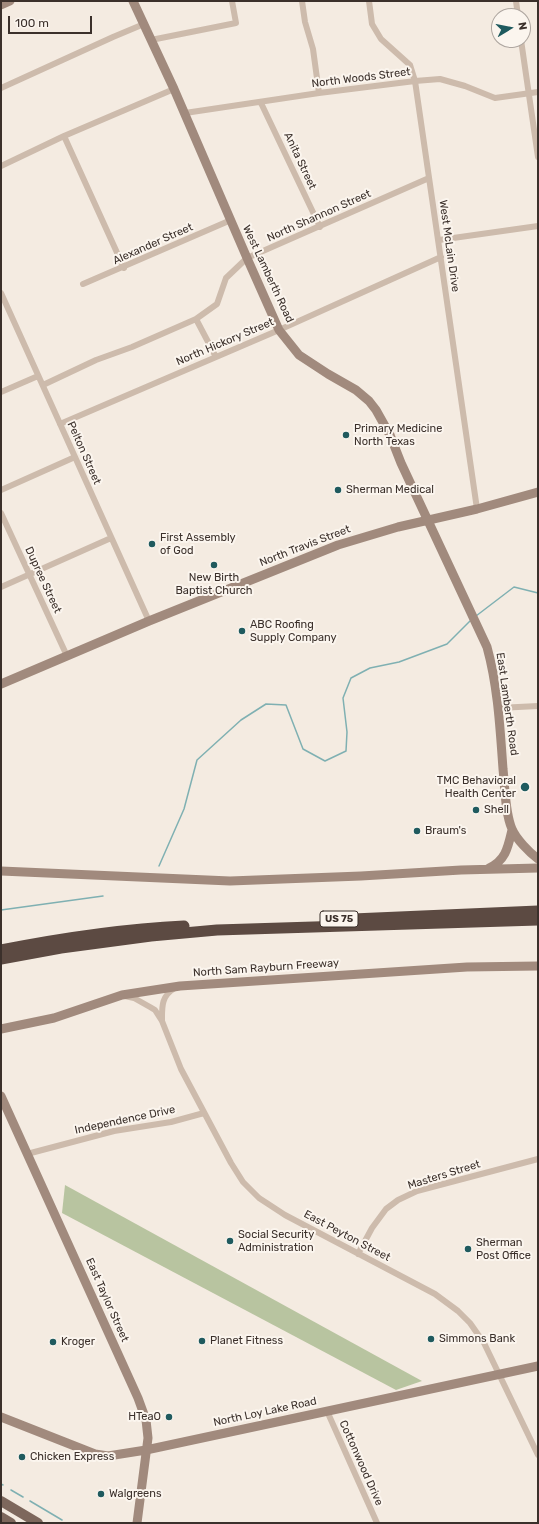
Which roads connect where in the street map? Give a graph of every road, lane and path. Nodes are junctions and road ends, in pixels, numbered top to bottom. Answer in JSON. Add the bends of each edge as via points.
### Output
{"nodes":[{"id":1,"x":10,"y":1,"type":"edge"},
{"id":2,"x":133,"y":1,"type":"edge"},
{"id":3,"x":232,"y":1,"type":"edge"},
{"id":4,"x":302,"y":1,"type":"edge"},
{"id":5,"x":369,"y":1,"type":"edge"},
{"id":6,"x":1,"y":5,"type":"edge"},
{"id":7,"x":144,"y":24,"type":"junction"},
{"id":8,"x":151,"y":40,"type":"junction"},
{"id":9,"x":522,"y":48,"type":"edge"},
{"id":10,"x":416,"y":81,"type":"junction"},
{"id":11,"x":1,"y":88,"type":"edge"},
{"id":12,"x":174,"y":89,"type":"junction"},
{"id":13,"x":538,"y":92,"type":"edge"},
{"id":14,"x":319,"y":93,"type":"junction"},
{"id":15,"x":528,"y":93,"type":"junction"},
{"id":16,"x":261,"y":103,"type":"junction"},
{"id":17,"x":184,"y":113,"type":"junction"},
{"id":18,"x":64,"y":136,"type":"junction"},
{"id":19,"x":538,"y":157,"type":"edge"},
{"id":20,"x":1,"y":166,"type":"edge"},
{"id":21,"x":429,"y":178,"type":"junction"},
{"id":22,"x":231,"y":220,"type":"junction"},
{"id":23,"x":538,"y":226,"type":"edge"},
{"id":24,"x":320,"y":227,"type":"junction"},
{"id":25,"x":439,"y":240,"type":"junction"},
{"id":26,"x":441,"y":257,"type":"junction"},
{"id":27,"x":247,"y":258,"type":"junction"},
{"id":28,"x":124,"y":268,"type":"junction"},
{"id":29,"x":83,"y":284,"type":"dead end"},
{"id":30,"x":1,"y":293,"type":"edge"},
{"id":31,"x":196,"y":319,"type":"junction"},
{"id":32,"x":280,"y":330,"type":"junction"},
{"id":33,"x":216,"y":357,"type":"junction"},
{"id":34,"x":38,"y":376,"type":"junction"},
{"id":35,"x":43,"y":385,"type":"junction"},
{"id":36,"x":1,"y":392,"type":"edge"},
{"id":37,"x":60,"y":424,"type":"junction"},
{"id":38,"x":75,"y":457,"type":"junction"},
{"id":39,"x":1,"y":490,"type":"edge"},
{"id":40,"x":538,"y":492,"type":"edge"},
{"id":41,"x":477,"y":509,"type":"junction"},
{"id":42,"x":1,"y":513,"type":"edge"},
{"id":43,"x":428,"y":521,"type":"junction"},
{"id":44,"x":111,"y":538,"type":"junction"},
{"id":45,"x":29,"y":575,"type":"junction"},
{"id":46,"x":1,"y":587,"type":"edge"},
{"id":47,"x":149,"y":621,"type":"junction"},
{"id":48,"x":67,"y":656,"type":"junction"},
{"id":49,"x":1,"y":684,"type":"edge"},
{"id":50,"x":538,"y":706,"type":"edge"},
{"id":51,"x":498,"y":708,"type":"junction"},
{"id":52,"x":512,"y":830,"type":"junction"},
{"id":53,"x":538,"y":859,"type":"edge"},
{"id":54,"x":538,"y":868,"type":"edge"},
{"id":55,"x":487,"y":869,"type":"junction"},
{"id":56,"x":1,"y":872,"type":"edge"},
{"id":57,"x":538,"y":911,"type":"edge"},
{"id":58,"x":538,"y":920,"type":"edge"},
{"id":59,"x":1,"y":950,"type":"edge"},
{"id":60,"x":1,"y":959,"type":"edge"},
{"id":61,"x":538,"y":966,"type":"edge"},
{"id":62,"x":180,"y":986,"type":"junction"},
{"id":63,"x":122,"y":995,"type":"junction"},
{"id":64,"x":162,"y":1021,"type":"junction"},
{"id":65,"x":1,"y":1029,"type":"edge"},
{"id":66,"x":1,"y":1096,"type":"edge"},
{"id":67,"x":204,"y":1113,"type":"junction"},
{"id":68,"x":27,"y":1154,"type":"junction"},
{"id":69,"x":538,"y":1159,"type":"edge"},
{"id":70,"x":358,"y":1254,"type":"junction"},
{"id":71,"x":538,"y":1366,"type":"edge"},
{"id":72,"x":499,"y":1375,"type":"junction"},
{"id":73,"x":327,"y":1411,"type":"junction"},
{"id":74,"x":1,"y":1417,"type":"edge"},
{"id":75,"x":146,"y":1450,"type":"junction"},
{"id":76,"x":538,"y":1455,"type":"edge"},
{"id":77,"x":1,"y":1501,"type":"edge"},
{"id":78,"x":1,"y":1517,"type":"edge"},
{"id":79,"x":11,"y":1523,"type":"edge"},
{"id":80,"x":38,"y":1523,"type":"edge"},
{"id":81,"x":137,"y":1523,"type":"edge"},
{"id":82,"x":377,"y":1523,"type":"edge"}],
"edges":[{"from":1,"to":6,"type":"main road"},
{"from":2,"to":7,"type":"main road","name":"West Lamberth Road"},
{"from":3,"to":8,"type":"street","via":[[236,23]]},
{"from":4,"to":14,"type":"street","via":[[313,49]]},
{"from":5,"to":10,"type":"street","name":"West McLain Drive","via":[[372,24],[381,38],[410,65]]},
{"from":7,"to":8,"type":"main road","name":"West Lamberth Road"},
{"from":7,"to":11,"type":"street"},
{"from":8,"to":12,"type":"main road","name":"West Lamberth Road"},
{"from":9,"to":15,"type":"street"},
{"from":10,"to":14,"type":"street","name":"North Woods Street"},
{"from":10,"to":15,"type":"street","name":"North Woods Street","via":[[440,79],[495,98]]},
{"from":10,"to":21,"type":"street","name":"West McLain Drive"},
{"from":12,"to":17,"type":"main road","name":"West Lamberth Road"},
{"from":12,"to":18,"type":"street"},
{"from":13,"to":15,"type":"street","name":"North Woods Street"},
{"from":14,"to":16,"type":"street","name":"North Woods Street"},
{"from":15,"to":19,"type":"street"},
{"from":16,"to":17,"type":"street","name":"North Woods Street"},
{"from":16,"to":24,"type":"street","name":"Anita Street"},
{"from":17,"to":22,"type":"main road","name":"West Lamberth Road"},
{"from":18,"to":20,"type":"street"},
{"from":18,"to":28,"type":"street"},
{"from":21,"to":24,"type":"street","name":"North Shannon Street"},
{"from":21,"to":25,"type":"street","name":"West McLain Drive"},
{"from":22,"to":27,"type":"main road","name":"West Lamberth Road"},
{"from":22,"to":28,"type":"street","name":"Alexander Street"},
{"from":23,"to":25,"type":"street"},
{"from":24,"to":27,"type":"street","name":"North Shannon Street"},
{"from":25,"to":26,"type":"street","name":"West McLain Drive"},
{"from":26,"to":32,"type":"street","name":"North Hickory Street"},
{"from":26,"to":41,"type":"street","name":"West McLain Drive"},
{"from":27,"to":31,"type":"street","name":"North Shannon Street","via":[[226,278],[216,304]]},
{"from":27,"to":32,"type":"main road","name":"West Lamberth Road"},
{"from":28,"to":29,"type":"street","name":"Alexander Street"},
{"from":30,"to":34,"type":"street","name":"Pelton Street"},
{"from":31,"to":33,"type":"street"},
{"from":31,"to":35,"type":"street","name":"North Shannon Street"},
{"from":32,"to":33,"type":"street","name":"North Hickory Street"},
{"from":32,"to":43,"type":"main road","name":"West Lamberth Road","via":[[299,355],[362,395],[376,410],[390,435]]},
{"from":33,"to":37,"type":"street","name":"North Hickory Street"},
{"from":34,"to":35,"type":"street","name":"Pelton Street"},
{"from":34,"to":36,"type":"street"},
{"from":35,"to":37,"type":"street","name":"Pelton Street"},
{"from":37,"to":38,"type":"street","name":"Pelton Street"},
{"from":38,"to":39,"type":"street"},
{"from":38,"to":44,"type":"street","name":"Pelton Street"},
{"from":40,"to":41,"type":"main road","name":"North Travis Street"},
{"from":41,"to":43,"type":"main road","name":"North Travis Street"},
{"from":42,"to":45,"type":"street","name":"Dupree Street"},
{"from":43,"to":47,"type":"main road","name":"North Travis Street","via":[[338,545]]},
{"from":43,"to":51,"type":"main road","name":"East Lamberth Road","via":[[487,647]]},
{"from":44,"to":45,"type":"street"},
{"from":44,"to":47,"type":"street","name":"Pelton Street"},
{"from":45,"to":46,"type":"street"},
{"from":45,"to":48,"type":"street","name":"Dupree Street"},
{"from":47,"to":48,"type":"main road","name":"North Travis Street"},
{"from":48,"to":49,"type":"main road","name":"North Travis Street"},
{"from":50,"to":51,"type":"street"},
{"from":51,"to":52,"type":"main road","name":"East Lamberth Road","via":[[506,803]]},
{"from":52,"to":53,"type":"main road","via":[[527,850]]},
{"from":52,"to":55,"type":"main road","via":[[504,855],[498,864]]},
{"from":54,"to":55,"type":"main road"},
{"from":55,"to":56,"type":"main road","via":[[230,881]]},
{"from":57,"to":59,"type":"highway","number":"US 75","via":[[139,928]]},
{"from":58,"to":60,"type":"highway","number":"US 75","via":[[217,930],[151,936]]},
{"from":61,"to":62,"type":"main road","name":"North Sam Rayburn Freeway","via":[[467,967]]},
{"from":62,"to":63,"type":"main road","name":"North Sam Rayburn Freeway"},
{"from":62,"to":64,"type":"street","name":"East Peyton Street","via":[[164,998]]},
{"from":63,"to":64,"type":"street","name":"East Peyton Street","via":[[134,998],[155,1010]]},
{"from":63,"to":65,"type":"main road","name":"North Sam Rayburn Freeway","via":[[54,1018]]},
{"from":64,"to":67,"type":"street","name":"East Peyton Street","via":[[181,1069]]},
{"from":66,"to":68,"type":"main road","name":"East Taylor Street"},
{"from":67,"to":68,"type":"street","name":"Independence Drive","via":[[171,1122],[114,1131]]},
{"from":67,"to":70,"type":"street","name":"East Peyton Street","via":[[243,1182],[259,1198]]},
{"from":68,"to":75,"type":"main road","name":"East Taylor Street","via":[[139,1401],[146,1420]]},
{"from":69,"to":70,"type":"street","name":"Masters Street","via":[[418,1190],[398,1200],[386,1209]]},
{"from":70,"to":72,"type":"street","name":"East Peyton Street","via":[[435,1294],[454,1307],[470,1323],[484,1343]]},
{"from":71,"to":72,"type":"main road","name":"North Loy Lake Road"},
{"from":72,"to":73,"type":"main road","name":"North Loy Lake Road"},
{"from":72,"to":76,"type":"street","name":"East Peyton Street"},
{"from":73,"to":75,"type":"main road","name":"North Loy Lake Road"},
{"from":73,"to":82,"type":"street","name":"Cottonwood Drive"},
{"from":74,"to":75,"type":"main road","name":"North Loy Lake Road","via":[[94,1454],[108,1456]]},
{"from":75,"to":81,"type":"main road","name":"East Taylor Street"},
{"from":77,"to":80,"type":"main road"},
{"from":78,"to":79,"type":"main road"}]}
